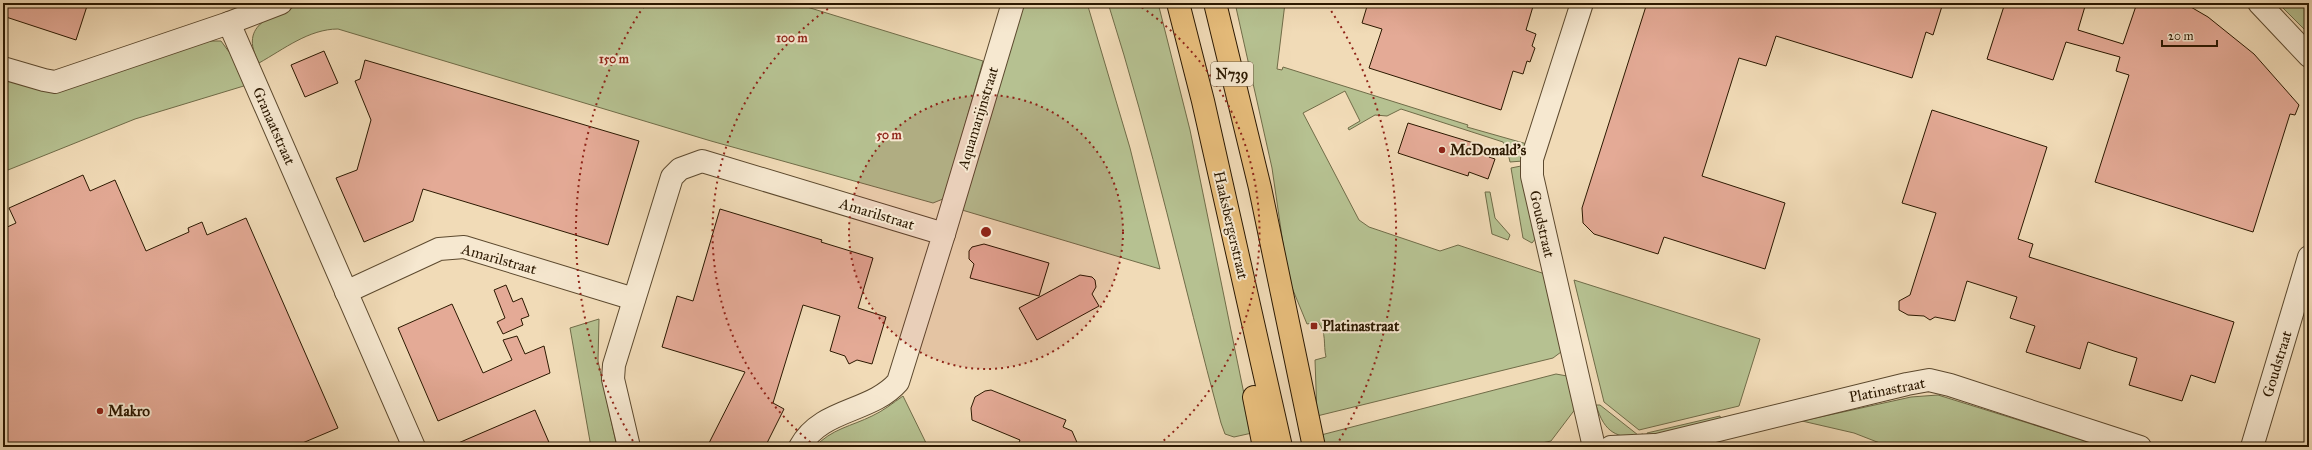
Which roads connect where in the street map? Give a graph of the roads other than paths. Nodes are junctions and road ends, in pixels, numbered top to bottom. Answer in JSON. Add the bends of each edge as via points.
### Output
{"nodes":[{"id":1,"x":281,"y":3,"type":"edge"},
{"id":2,"x":1012,"y":3,"type":"edge"},
{"id":3,"x":1178,"y":3,"type":"edge"},
{"id":4,"x":1215,"y":3,"type":"edge"},
{"id":5,"x":1582,"y":3,"type":"edge"},
{"id":6,"x":2260,"y":3,"type":"edge"},
{"id":7,"x":230,"y":24,"type":"junction"},
{"id":8,"x":2309,"y":56,"type":"edge"},
{"id":9,"x":3,"y":68,"type":"edge"},
{"id":10,"x":1232,"y":230,"type":"junction"},
{"id":11,"x":944,"y":234,"type":"junction"},
{"id":12,"x":2309,"y":257,"type":"edge"},
{"id":13,"x":346,"y":292,"type":"junction"},
{"id":14,"x":634,"y":300,"type":"junction"},
{"id":15,"x":1651,"y":446,"type":"edge"},
{"id":16,"x":414,"y":447,"type":"edge"},
{"id":17,"x":629,"y":447,"type":"edge"},
{"id":18,"x":800,"y":447,"type":"edge"},
{"id":19,"x":1264,"y":447,"type":"edge"},
{"id":20,"x":1281,"y":447,"type":"edge"},
{"id":21,"x":1314,"y":447,"type":"edge"},
{"id":22,"x":1594,"y":447,"type":"edge"},
{"id":23,"x":1611,"y":447,"type":"edge"},
{"id":24,"x":2140,"y":447,"type":"edge"},
{"id":25,"x":2252,"y":447,"type":"edge"}],
"edges":[{"from":1,"to":7,"type":"street"},
{"from":2,"to":11,"type":"street","name":"Aquamarijnstraat"},
{"from":3,"to":10,"type":"main road","name":"Haaksbergerstraat","number":"N739"},
{"from":4,"to":21,"type":"main road","number":"N739","via":[[1250,145]]},
{"from":5,"to":22,"type":"street","name":"Goudstraat","via":[[1532,159],[1532,176]]},
{"from":6,"to":8,"type":"street"},
{"from":7,"to":9,"type":"street","via":[[55,82]]},
{"from":7,"to":13,"type":"street","name":"Granaatstraat"},
{"from":10,"to":19,"type":"main road","via":[[1228,272]]},
{"from":10,"to":20,"type":"main road","name":"Haaksbergerstraat"},
{"from":11,"to":14,"type":"street","name":"Amarilstraat","via":[[702,161],[680,169],[672,177]]},
{"from":11,"to":18,"type":"street","via":[[898,382],[882,397],[825,420],[812,430]]},
{"from":12,"to":25,"type":"street","name":"Goudstraat"},
{"from":13,"to":14,"type":"street","name":"Amarilstraat","via":[[439,249],[464,247]]},
{"from":13,"to":16,"type":"street","name":"Granaatstraat"},
{"from":14,"to":17,"type":"street","name":"Amarilstraat","via":[[614,365],[613,380]]},
{"from":15,"to":23,"type":"street","name":"Platinastraat"},
{"from":15,"to":24,"type":"street","name":"Platinastraat","via":[[1868,392],[1929,380]]}]}
